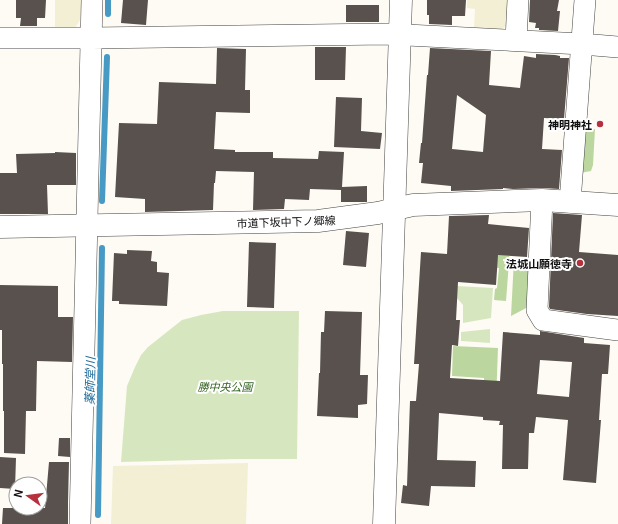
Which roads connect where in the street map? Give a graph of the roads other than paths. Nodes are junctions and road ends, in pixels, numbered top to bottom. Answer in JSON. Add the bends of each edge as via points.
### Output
{"nodes":[{"id":1,"x":92,"y":0,"type":"edge"},
{"id":2,"x":401,"y":0,"type":"edge"},
{"id":3,"x":518,"y":0,"type":"edge"},
{"id":4,"x":585,"y":0,"type":"edge"},
{"id":5,"x":400,"y":35,"type":"junction"},
{"id":6,"x":0,"y":38,"type":"edge"},
{"id":7,"x":92,"y":38,"type":"junction"},
{"id":8,"x":516,"y":40,"type":"junction"},
{"id":9,"x":582,"y":44,"type":"junction"},
{"id":10,"x":618,"y":47,"type":"edge"},
{"id":11,"x":542,"y":200,"type":"junction"},
{"id":12,"x":570,"y":202,"type":"junction"},
{"id":13,"x":618,"y":205,"type":"edge"},
{"id":14,"x":394,"y":209,"type":"junction"},
{"id":15,"x":87,"y":226,"type":"junction"},
{"id":16,"x":0,"y":227,"type":"edge"},
{"id":17,"x":618,"y":330,"type":"edge"},
{"id":18,"x":80,"y":524,"type":"edge"},
{"id":19,"x":384,"y":524,"type":"edge"}],
"edges":[{"from":1,"to":7,"type":"street"},
{"from":2,"to":5,"type":"street"},
{"from":3,"to":8,"type":"street"},
{"from":4,"to":9,"type":"street"},
{"from":5,"to":7,"type":"street"},
{"from":5,"to":8,"type":"street"},
{"from":5,"to":14,"type":"street"},
{"from":6,"to":7,"type":"street"},
{"from":7,"to":15,"type":"street"},
{"from":8,"to":9,"type":"street"},
{"from":9,"to":10,"type":"street"},
{"from":9,"to":12,"type":"street"},
{"from":11,"to":12,"type":"street","name":"市道下坂中下ノ郷線"},
{"from":11,"to":14,"type":"street","name":"市道下坂中下ノ郷線","via":[[413,205]]},
{"from":11,"to":17,"type":"street","via":[[537,310],[543,320]]},
{"from":12,"to":13,"type":"street","name":"市道下坂中下ノ郷線"},
{"from":14,"to":15,"type":"street","name":"市道下坂中下ノ郷線","via":[[318,222]]},
{"from":14,"to":19,"type":"street"},
{"from":15,"to":16,"type":"street","name":"市道下坂中下ノ郷線"},
{"from":15,"to":18,"type":"street"}]}
